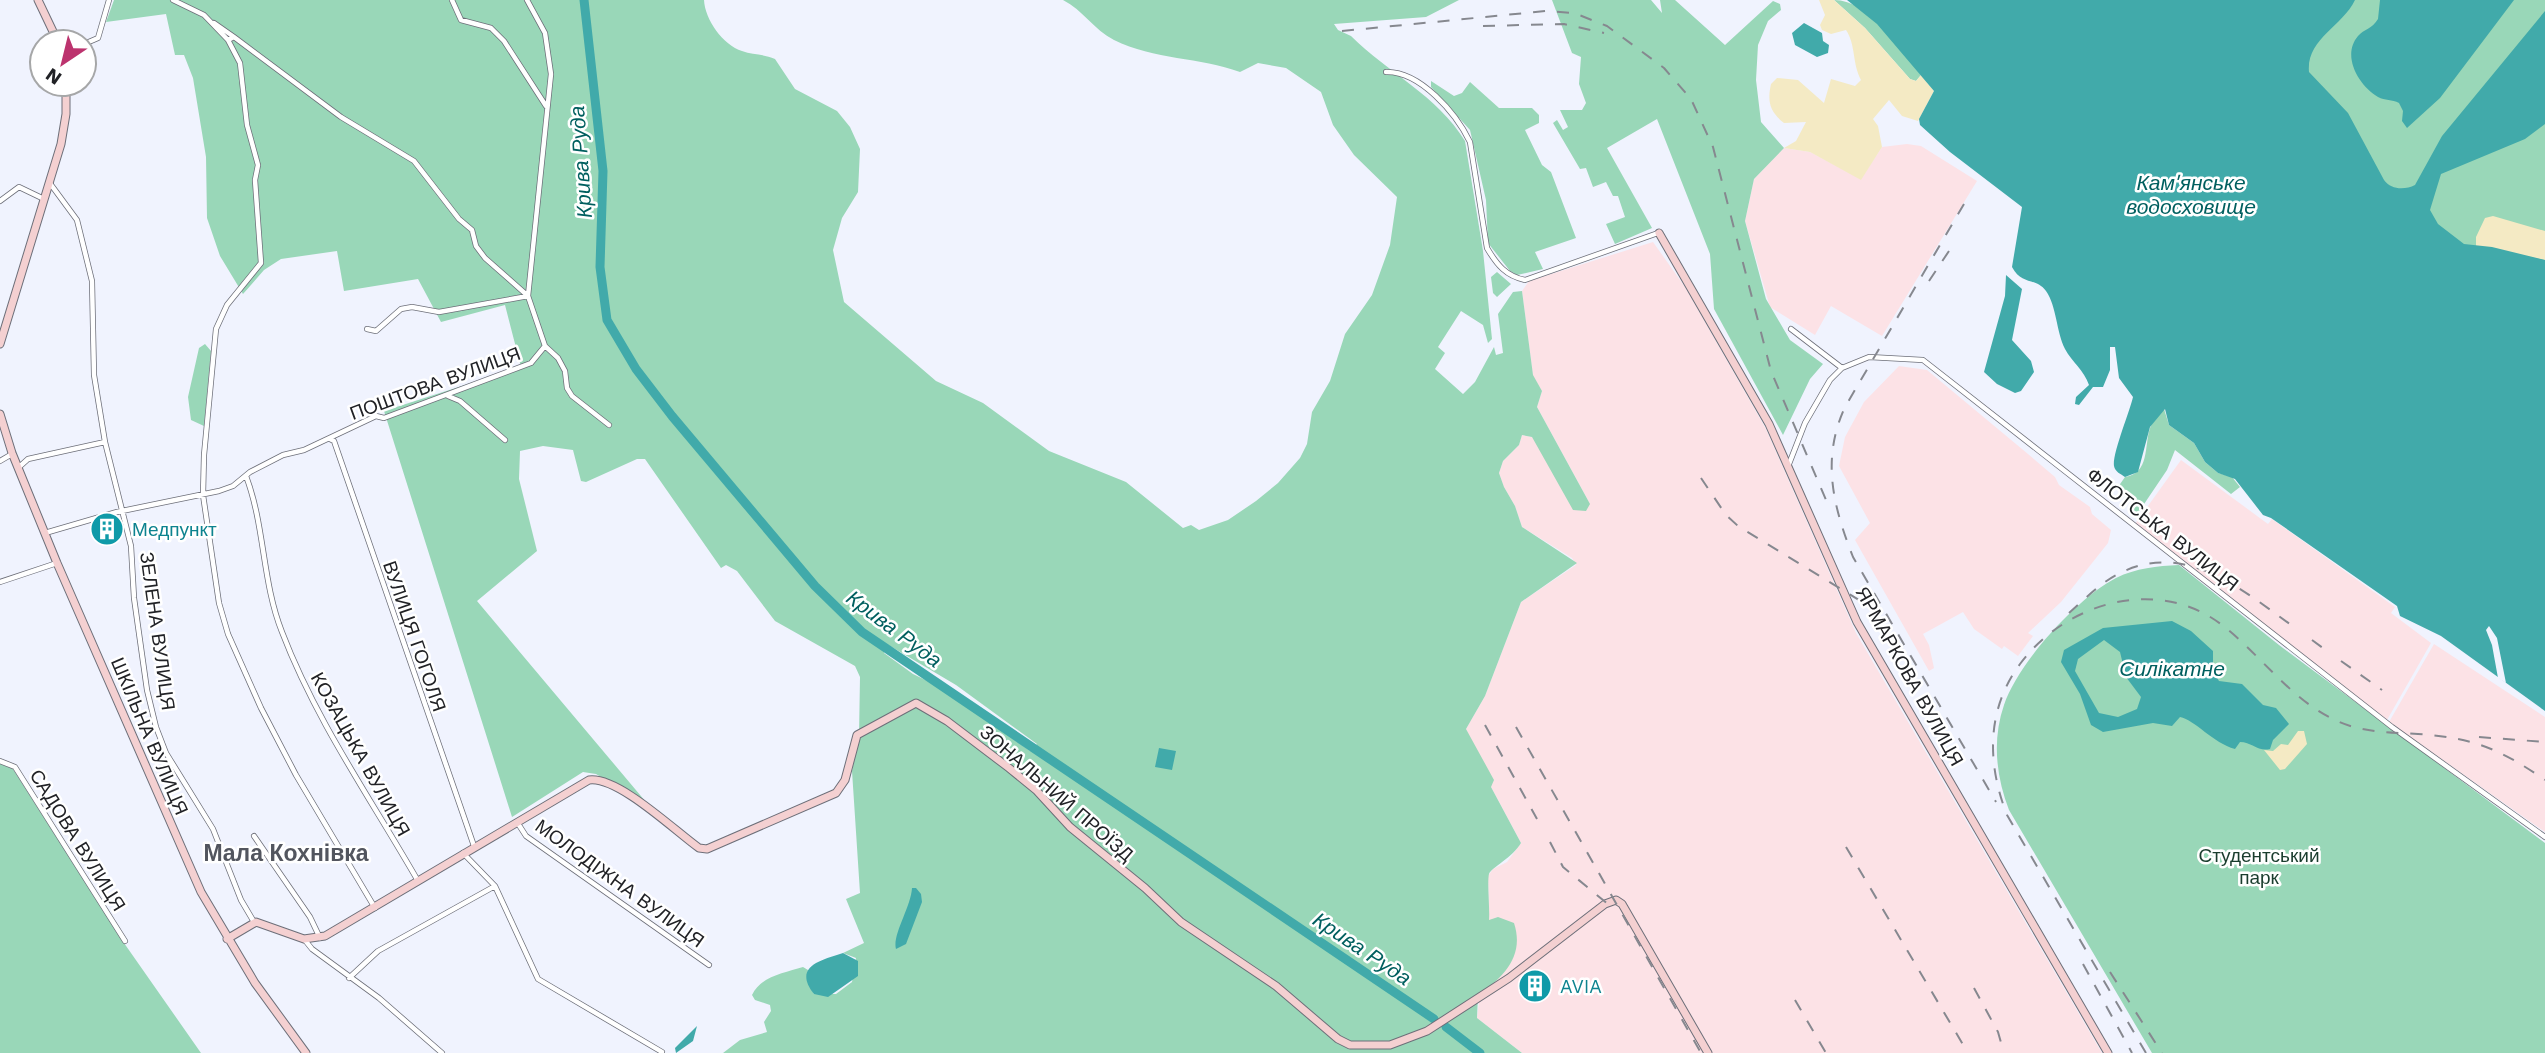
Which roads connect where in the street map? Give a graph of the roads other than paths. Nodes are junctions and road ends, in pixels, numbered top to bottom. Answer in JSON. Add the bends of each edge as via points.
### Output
{"nodes":[{"id":1,"x":38,"y":0,"type":"edge"},
{"id":2,"x":109,"y":0,"type":"edge"},
{"id":3,"x":173,"y":0,"type":"edge"},
{"id":4,"x":452,"y":0,"type":"edge"},
{"id":5,"x":527,"y":0,"type":"edge"},
{"id":6,"x":51,"y":28,"type":"edge"},
{"id":7,"x":98,"y":38,"type":"edge"},
{"id":8,"x":231,"y":39,"type":"junction"},
{"id":9,"x":1386,"y":72,"type":"dead end"},
{"id":10,"x":66,"y":98,"type":"edge"},
{"id":11,"x":546,"y":106,"type":"junction"},
{"id":12,"x":50,"y":182,"type":"junction"},
{"id":13,"x":44,"y":199,"type":"junction"},
{"id":14,"x":0,"y":201,"type":"edge"},
{"id":15,"x":1659,"y":233,"type":"joint"},
{"id":16,"x":528,"y":296,"type":"junction"},
{"id":17,"x":367,"y":329,"type":"dead end"},
{"id":18,"x":1791,"y":329,"type":"dead end"},
{"id":19,"x":0,"y":344,"type":"edge"},
{"id":20,"x":545,"y":346,"type":"junction"},
{"id":21,"x":1842,"y":368,"type":"junction"},
{"id":22,"x":448,"y":396,"type":"junction"},
{"id":23,"x":0,"y":414,"type":"edge"},
{"id":24,"x":609,"y":425,"type":"dead end"},
{"id":25,"x":328,"y":438,"type":"junction"},
{"id":26,"x":505,"y":440,"type":"dead end"},
{"id":27,"x":105,"y":442,"type":"junction"},
{"id":28,"x":12,"y":453,"type":"junction"},
{"id":29,"x":0,"y":461,"type":"edge"},
{"id":30,"x":1788,"y":466,"type":"junction"},
{"id":31,"x":18,"y":468,"type":"junction"},
{"id":32,"x":246,"y":476,"type":"junction"},
{"id":33,"x":203,"y":495,"type":"junction"},
{"id":34,"x":124,"y":511,"type":"junction"},
{"id":35,"x":45,"y":533,"type":"junction"},
{"id":36,"x":57,"y":563,"type":"junction"},
{"id":37,"x":0,"y":582,"type":"edge"},
{"id":38,"x":0,"y":761,"type":"edge"},
{"id":39,"x":516,"y":821,"type":"junction"},
{"id":40,"x":254,"y":836,"type":"dead end"},
{"id":41,"x":2545,"y":837,"type":"edge"},
{"id":42,"x":474,"y":846,"type":"junction"},
{"id":43,"x":462,"y":853,"type":"junction"},
{"id":44,"x":418,"y":881,"type":"junction"},
{"id":45,"x":495,"y":886,"type":"junction"},
{"id":46,"x":375,"y":908,"type":"junction"},
{"id":47,"x":254,"y":922,"type":"junction"},
{"id":48,"x":320,"y":938,"type":"junction"},
{"id":49,"x":227,"y":939,"type":"junction"},
{"id":50,"x":304,"y":939,"type":"junction"},
{"id":51,"x":125,"y":941,"type":"dead end"},
{"id":52,"x":709,"y":965,"type":"dead end"},
{"id":53,"x":349,"y":978,"type":"junction"},
{"id":54,"x":662,"y":1052,"type":"edge"},
{"id":55,"x":306,"y":1053,"type":"edge"},
{"id":56,"x":442,"y":1053,"type":"edge"},
{"id":57,"x":1708,"y":1053,"type":"edge"},
{"id":58,"x":2108,"y":1053,"type":"edge"}],
"edges":[{"from":1,"to":6,"type":"street"},
{"from":2,"to":7,"type":"street"},
{"from":3,"to":8,"type":"street","via":[[204,15]]},
{"from":4,"to":11,"type":"street","via":[[461,20],[491,28],[504,41]]},
{"from":5,"to":11,"type":"street","via":[[545,33],[551,74]]},
{"from":8,"to":16,"type":"street","via":[[414,162],[472,230],[485,258]]},
{"from":8,"to":33,"type":"street","via":[[240,63],[247,125],[258,165],[261,263],[227,305],[216,329]]},
{"from":9,"to":15,"type":"street","via":[[1400,72],[1418,81],[1463,127],[1470,142],[1488,248],[1514,277],[1525,279]]},
{"from":10,"to":12,"type":"street"},
{"from":11,"to":16,"type":"street"},
{"from":12,"to":13,"type":"street"},
{"from":12,"to":27,"type":"street","name":"ЗЕЛЕНА ВУЛИЦЯ","via":[[77,220],[92,281],[94,376]]},
{"from":13,"to":14,"type":"street","via":[[19,187]]},
{"from":13,"to":19,"type":"street"},
{"from":15,"to":30,"type":"street","name":"ЯРМАРКОВА ВУЛИЦЯ","via":[[1769,424]]},
{"from":16,"to":17,"type":"street","via":[[439,312],[401,309],[376,331]]},
{"from":16,"to":20,"type":"street"},
{"from":18,"to":21,"type":"street"},
{"from":20,"to":22,"type":"street","name":"ПОШТОВА ВУЛИЦЯ","via":[[531,363],[453,390]]},
{"from":20,"to":24,"type":"street","via":[[565,371],[572,396]]},
{"from":21,"to":30,"type":"street","via":[[1805,423]]},
{"from":21,"to":41,"type":"street","name":"ФЛОТСЬКА ВУЛИЦЯ","via":[[1869,357],[1916,357],[1929,363],[2392,727]]},
{"from":22,"to":25,"type":"street","name":"ПОШТОВА ВУЛИЦЯ","via":[[384,418],[376,416]]},
{"from":22,"to":26,"type":"street"},
{"from":23,"to":28,"type":"street","name":"ШКІЛЬНА ВУЛИЦЯ"},
{"from":25,"to":32,"type":"street","name":"ПОШТОВА ВУЛИЦЯ"},
{"from":25,"to":42,"type":"street","name":"ВУЛИЦЯ ГОГОЛЯ","via":[[334,441]]},
{"from":27,"to":31,"type":"street","via":[[28,459]]},
{"from":27,"to":34,"type":"street","name":"ЗЕЛЕНА ВУЛИЦЯ"},
{"from":28,"to":29,"type":"street"},
{"from":28,"to":31,"type":"street","name":"ШКІЛЬНА ВУЛИЦЯ"},
{"from":30,"to":58,"type":"street","name":"ЯРМАРКОВА ВУЛИЦЯ","via":[[1857,622]]},
{"from":31,"to":35,"type":"street","name":"ШКІЛЬНА ВУЛИЦЯ"},
{"from":32,"to":33,"type":"street","name":"ПОШТОВА ВУЛИЦЯ","via":[[233,486]]},
{"from":32,"to":44,"type":"street","name":"КОЗАЦЬКА ВУЛИЦЯ","via":[[268,585],[286,643],[320,716]]},
{"from":33,"to":34,"type":"street","name":"ПОШТОВА ВУЛИЦЯ"},
{"from":33,"to":46,"type":"street","via":[[228,634],[278,743]]},
{"from":34,"to":35,"type":"street","name":"ПОШТОВА ВУЛИЦЯ"},
{"from":34,"to":47,"type":"street","name":"ЗЕЛЕНА ВУЛИЦЯ","via":[[147,690],[159,738],[208,817]]},
{"from":35,"to":36,"type":"street","name":"ШКІЛЬНА ВУЛИЦЯ"},
{"from":36,"to":37,"type":"street"},
{"from":36,"to":49,"type":"street","name":"ШКІЛЬНА ВУЛИЦЯ","via":[[201,892]]},
{"from":38,"to":51,"type":"street","name":"САДОВА ВУЛИЦЯ","via":[[15,767]]},
{"from":39,"to":42,"type":"street"},
{"from":39,"to":52,"type":"street","name":"МОЛОДІЖНА ВУЛИЦЯ","via":[[526,836]]},
{"from":39,"to":57,"type":"street","name":"ЗОНАЛЬНИЙ ПРОЇЗД","via":[[593,779],[623,792],[699,848],[707,849],[836,793],[845,780],[857,735],[916,703],[1018,776],[1181,922],[1276,986],[1343,1042],[1365,1047],[1407,1040],[1481,997],[1605,904],[1618,900]]},
{"from":40,"to":48,"type":"street"},
{"from":42,"to":43,"type":"street"},
{"from":43,"to":44,"type":"street"},
{"from":43,"to":45,"type":"street"},
{"from":44,"to":46,"type":"street"},
{"from":45,"to":53,"type":"street","via":[[378,951]]},
{"from":45,"to":54,"type":"street","via":[[538,979]]},
{"from":46,"to":48,"type":"street"},
{"from":47,"to":49,"type":"street"},
{"from":47,"to":50,"type":"street"},
{"from":48,"to":50,"type":"street"},
{"from":49,"to":55,"type":"street","name":"ШКІЛЬНА ВУЛИЦЯ"},
{"from":50,"to":53,"type":"street"},
{"from":53,"to":56,"type":"street"}]}
